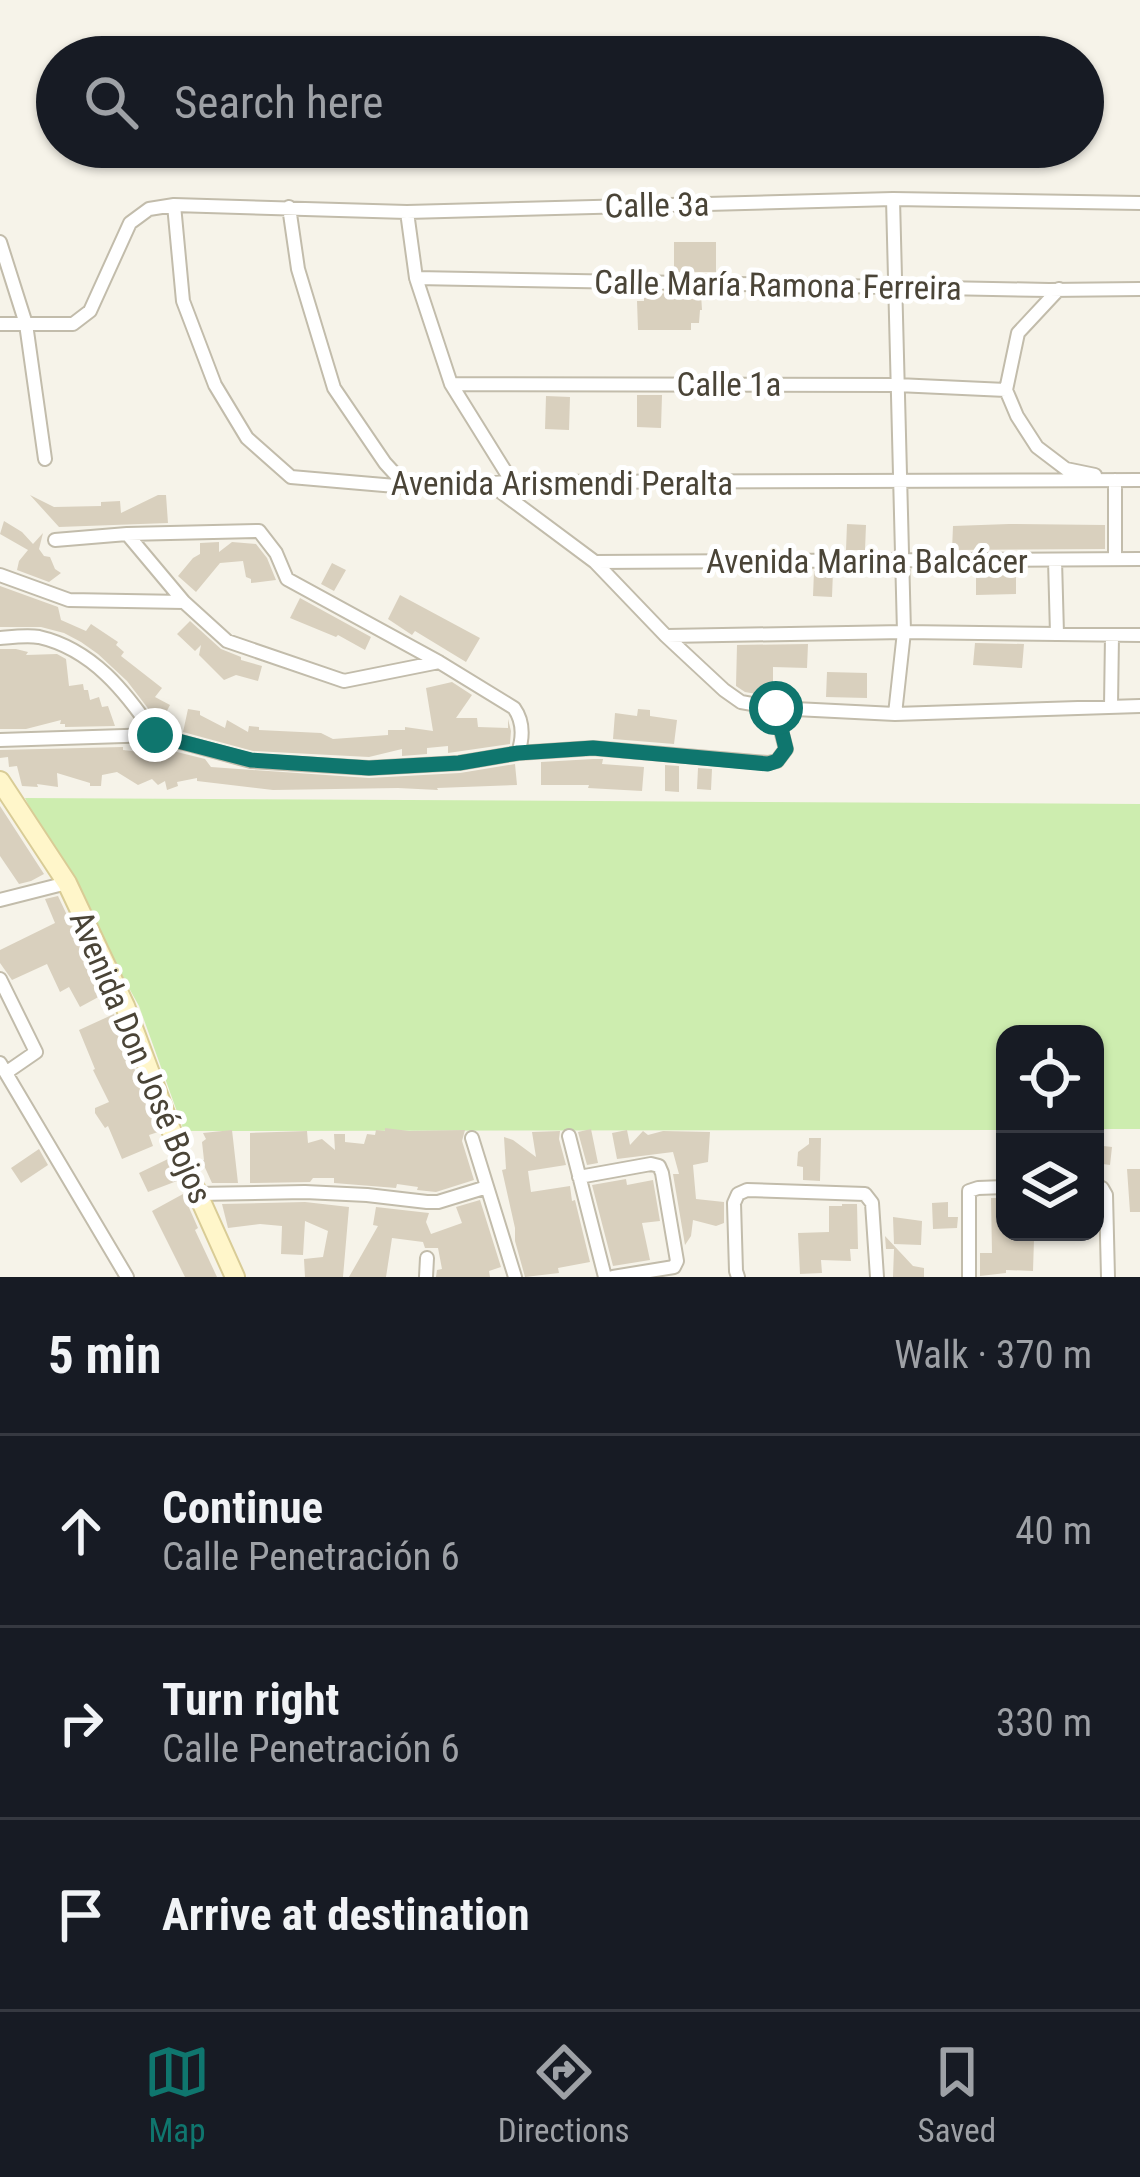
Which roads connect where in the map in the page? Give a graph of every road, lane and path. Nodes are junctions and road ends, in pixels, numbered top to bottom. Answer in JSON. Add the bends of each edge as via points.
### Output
{"nodes":[{"id":1,"x":893,"y":199,"type":"junction"},
{"id":2,"x":1140,"y":203,"type":"edge"},
{"id":3,"x":174,"y":205,"type":"junction"},
{"id":4,"x":289,"y":207,"type":"junction"},
{"id":5,"x":407,"y":212,"type":"junction"},
{"id":6,"x":0,"y":242,"type":"edge"},
{"id":7,"x":416,"y":278,"type":"junction"},
{"id":8,"x":897,"y":287,"type":"junction"},
{"id":9,"x":1060,"y":288,"type":"junction"},
{"id":10,"x":1140,"y":289,"type":"edge"},
{"id":11,"x":0,"y":324,"type":"edge"},
{"id":12,"x":26,"y":324,"type":"junction"},
{"id":13,"x":452,"y":384,"type":"junction"},
{"id":14,"x":897,"y":385,"type":"junction"},
{"id":15,"x":1006,"y":390,"type":"junction"},
{"id":16,"x":45,"y":459,"type":"dead end"},
{"id":17,"x":1140,"y":477,"type":"edge"},
{"id":18,"x":1115,"y":480,"type":"junction"},
{"id":19,"x":901,"y":481,"type":"junction"},
{"id":20,"x":512,"y":482,"type":"junction"},
{"id":21,"x":489,"y":483,"type":"junction"},
{"id":22,"x":407,"y":487,"type":"junction"},
{"id":23,"x":127,"y":534,"type":"junction"},
{"id":24,"x":55,"y":540,"type":"dead end"},
{"id":25,"x":1115,"y":558,"type":"junction"},
{"id":26,"x":1140,"y":559,"type":"edge"},
{"id":27,"x":903,"y":560,"type":"junction"},
{"id":28,"x":1055,"y":560,"type":"junction"},
{"id":29,"x":595,"y":562,"type":"junction"},
{"id":30,"x":0,"y":574,"type":"edge"},
{"id":31,"x":184,"y":602,"type":"junction"},
{"id":32,"x":904,"y":632,"type":"junction"},
{"id":33,"x":1057,"y":634,"type":"junction"},
{"id":34,"x":1112,"y":635,"type":"junction"},
{"id":35,"x":1140,"y":635,"type":"edge"},
{"id":36,"x":666,"y":636,"type":"junction"},
{"id":37,"x":0,"y":638,"type":"edge"},
{"id":38,"x":439,"y":662,"type":"junction"},
{"id":39,"x":1111,"y":706,"type":"junction"},
{"id":40,"x":1140,"y":706,"type":"edge"},
{"id":41,"x":776,"y":708,"type":"junction"},
{"id":42,"x":896,"y":714,"type":"junction"},
{"id":43,"x":155,"y":735,"type":"junction"},
{"id":44,"x":0,"y":740,"type":"edge"},
{"id":45,"x":518,"y":753,"type":"junction"},
{"id":46,"x":0,"y":781,"type":"edge"},
{"id":47,"x":67,"y":883,"type":"junction"},
{"id":48,"x":0,"y":900,"type":"edge"},
{"id":49,"x":0,"y":979,"type":"edge"},
{"id":50,"x":4,"y":1068,"type":"edge"},
{"id":51,"x":569,"y":1136,"type":"dead end"},
{"id":52,"x":472,"y":1138,"type":"dead end"},
{"id":53,"x":579,"y":1177,"type":"junction"},
{"id":54,"x":487,"y":1187,"type":"junction"},
{"id":55,"x":996,"y":1187,"type":"edge"},
{"id":56,"x":1104,"y":1192,"type":"edge"},
{"id":57,"x":197,"y":1194,"type":"junction"},
{"id":58,"x":427,"y":1258,"type":"dead end"},
{"id":59,"x":127,"y":1277,"type":"edge"},
{"id":60,"x":235,"y":1277,"type":"edge"},
{"id":61,"x":426,"y":1277,"type":"edge"},
{"id":62,"x":515,"y":1277,"type":"edge"},
{"id":63,"x":609,"y":1277,"type":"edge"},
{"id":64,"x":739,"y":1277,"type":"edge"},
{"id":65,"x":877,"y":1277,"type":"edge"},
{"id":66,"x":969,"y":1277,"type":"edge"},
{"id":67,"x":1108,"y":1277,"type":"edge"}],
"edges":[{"from":1,"to":2,"type":"street","name":"Calle 3a"},
{"from":1,"to":5,"type":"street","name":"Calle 3a"},
{"from":1,"to":8,"type":"street"},
{"from":3,"to":4,"type":"street","name":"Calle 3a"},
{"from":3,"to":12,"type":"street","via":[[130,223],[90,311],[74,324]]},
{"from":3,"to":22,"type":"street","name":"Avenida Arismendi Peralta","via":[[183,301],[215,385],[247,438],[291,477]]},
{"from":4,"to":5,"type":"street","name":"Calle 3a"},
{"from":4,"to":22,"type":"street","via":[[298,269],[334,388]]},
{"from":5,"to":7,"type":"street"},
{"from":6,"to":12,"type":"street"},
{"from":7,"to":8,"type":"street","name":"Calle María Ramona Ferreira"},
{"from":7,"to":13,"type":"street"},
{"from":8,"to":9,"type":"street","name":"Calle María Ramona Ferreira"},
{"from":8,"to":14,"type":"street"},
{"from":9,"to":10,"type":"street","name":"Calle María Ramona Ferreira"},
{"from":9,"to":15,"type":"street","via":[[1018,334]]},
{"from":11,"to":12,"type":"street"},
{"from":12,"to":16,"type":"street"},
{"from":13,"to":14,"type":"street","name":"Calle 1a"},
{"from":13,"to":20,"type":"street"},
{"from":14,"to":15,"type":"street","name":"Calle 1a"},
{"from":14,"to":19,"type":"street"},
{"from":15,"to":18,"type":"street","via":[[1037,447],[1066,469]]},
{"from":17,"to":18,"type":"street","name":"Avenida Arismendi Peralta"},
{"from":18,"to":19,"type":"street","name":"Avenida Arismendi Peralta"},
{"from":18,"to":25,"type":"street"},
{"from":19,"to":20,"type":"street","name":"Avenida Arismendi Peralta"},
{"from":19,"to":27,"type":"street"},
{"from":20,"to":21,"type":"street","name":"Avenida Arismendi Peralta"},
{"from":21,"to":22,"type":"street","name":"Avenida Arismendi Peralta"},
{"from":21,"to":29,"type":"street"},
{"from":23,"to":24,"type":"street"},
{"from":23,"to":31,"type":"street"},
{"from":23,"to":38,"type":"street","via":[[260,531],[286,579]]},
{"from":25,"to":26,"type":"street","name":"Avenida Marina Balcácer"},
{"from":25,"to":28,"type":"street","name":"Avenida Marina Balcácer"},
{"from":27,"to":28,"type":"street","name":"Avenida Marina Balcácer"},
{"from":27,"to":29,"type":"street","name":"Avenida Marina Balcácer"},
{"from":27,"to":32,"type":"street"},
{"from":28,"to":33,"type":"street"},
{"from":29,"to":36,"type":"street"},
{"from":30,"to":31,"type":"street","via":[[69,600]]},
{"from":31,"to":38,"type":"street","via":[[227,641],[344,681]]},
{"from":32,"to":33,"type":"street"},
{"from":32,"to":36,"type":"street"},
{"from":32,"to":42,"type":"street"},
{"from":33,"to":34,"type":"street"},
{"from":34,"to":35,"type":"street"},
{"from":34,"to":39,"type":"street"},
{"from":36,"to":41,"type":"street","via":[[732,697]]},
{"from":37,"to":43,"type":"street","via":[[37,637],[74,651],[106,672]]},
{"from":38,"to":45,"type":"street","via":[[514,708]]},
{"from":39,"to":40,"type":"street"},
{"from":39,"to":42,"type":"street"},
{"from":41,"to":42,"type":"street"},
{"from":41,"to":45,"type":"street","via":[[786,749],[768,764],[593,748]]},
{"from":43,"to":44,"type":"street"},
{"from":43,"to":45,"type":"street","via":[[251,760],[369,768]]},
{"from":46,"to":47,"type":"street","name":"Avenida Don José Bojos"},
{"from":47,"to":48,"type":"street"},
{"from":47,"to":57,"type":"street","name":"Avenida Don José Bojos","via":[[125,1006]]},
{"from":49,"to":50,"type":"street","via":[[36,1048]]},
{"from":50,"to":59,"type":"street"},
{"from":51,"to":53,"type":"street"},
{"from":52,"to":54,"type":"street"},
{"from":53,"to":63,"type":"street"},
{"from":53,"to":63,"type":"street","via":[[659,1166],[674,1267]]},
{"from":54,"to":57,"type":"street","via":[[438,1202]]},
{"from":54,"to":62,"type":"street"},
{"from":55,"to":66,"type":"street","via":[[969,1191]]},
{"from":56,"to":67,"type":"street"},
{"from":57,"to":60,"type":"street","name":"Avenida Don José Bojos"},
{"from":58,"to":61,"type":"street"},
{"from":64,"to":65,"type":"street","via":[[734,1203],[747,1190],[865,1194]]}]}
